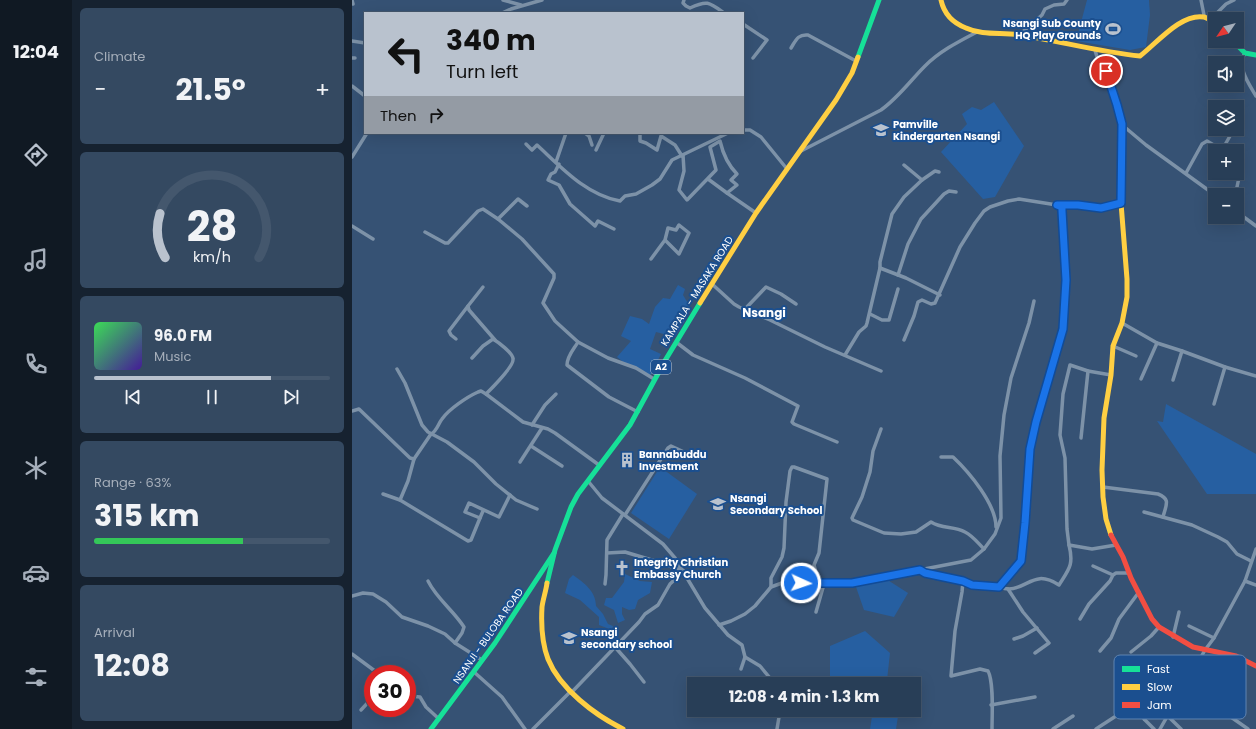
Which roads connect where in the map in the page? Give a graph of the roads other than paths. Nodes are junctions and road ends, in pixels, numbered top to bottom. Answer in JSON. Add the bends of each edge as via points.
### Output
{"nodes":[{"id":1,"x":503,"y":0,"type":"edge"},
{"id":2,"x":542,"y":0,"type":"edge"},
{"id":3,"x":684,"y":0,"type":"edge"},
{"id":4,"x":879,"y":0,"type":"edge"},
{"id":5,"x":941,"y":0,"type":"edge"},
{"id":6,"x":1068,"y":0,"type":"edge"},
{"id":7,"x":1201,"y":0,"type":"edge"},
{"id":8,"x":1234,"y":0,"type":"edge"},
{"id":9,"x":711,"y":1,"type":"edge"},
{"id":10,"x":522,"y":5,"type":"junction"},
{"id":11,"x":504,"y":12,"type":"edge"},
{"id":12,"x":723,"y":12,"type":"edge"},
{"id":13,"x":1220,"y":12,"type":"edge"},
{"id":14,"x":1204,"y":15,"type":"junction"},
{"id":15,"x":1208,"y":18,"type":"edge"},
{"id":16,"x":744,"y":25,"type":"edge"},
{"id":17,"x":977,"y":32,"type":"junction"},
{"id":18,"x":1019,"y":35,"type":"junction"},
{"id":19,"x":352,"y":41,"type":"edge"},
{"id":20,"x":364,"y":43,"type":"edge"},
{"id":21,"x":790,"y":48,"type":"dead end"},
{"id":22,"x":1240,"y":48,"type":"edge"},
{"id":23,"x":1095,"y":50,"type":"junction"},
{"id":24,"x":1245,"y":53,"type":"junction"},
{"id":25,"x":1256,"y":55,"type":"edge"},
{"id":26,"x":753,"y":58,"type":"dead end"},
{"id":27,"x":856,"y":61,"type":"junction"},
{"id":28,"x":352,"y":86,"type":"edge"},
{"id":29,"x":364,"y":95,"type":"edge"},
{"id":30,"x":1256,"y":96,"type":"edge"},
{"id":31,"x":1122,"y":124,"type":"junction"},
{"id":32,"x":744,"y":130,"type":"edge"},
{"id":33,"x":366,"y":134,"type":"edge"},
{"id":34,"x":566,"y":134,"type":"edge"},
{"id":35,"x":586,"y":134,"type":"edge"},
{"id":36,"x":604,"y":134,"type":"edge"},
{"id":37,"x":640,"y":134,"type":"edge"},
{"id":38,"x":724,"y":134,"type":"edge"},
{"id":39,"x":1230,"y":136,"type":"dead end"},
{"id":40,"x":526,"y":144,"type":"dead end"},
{"id":41,"x":592,"y":145,"type":"dead end"},
{"id":42,"x":596,"y":150,"type":"dead end"},
{"id":43,"x":800,"y":151,"type":"junction"},
{"id":44,"x":682,"y":155,"type":"junction"},
{"id":45,"x":352,"y":158,"type":"edge"},
{"id":46,"x":557,"y":163,"type":"junction"},
{"id":47,"x":904,"y":165,"type":"dead end"},
{"id":48,"x":787,"y":169,"type":"junction"},
{"id":49,"x":939,"y":172,"type":"dead end"},
{"id":50,"x":1186,"y":173,"type":"junction"},
{"id":51,"x":708,"y":179,"type":"junction"},
{"id":52,"x":922,"y":180,"type":"junction"},
{"id":53,"x":1208,"y":190,"type":"edge"},
{"id":54,"x":956,"y":192,"type":"dead end"},
{"id":55,"x":728,"y":193,"type":"junction"},
{"id":56,"x":1121,"y":203,"type":"junction"},
{"id":57,"x":1057,"y":205,"type":"junction"},
{"id":58,"x":527,"y":206,"type":"dead end"},
{"id":59,"x":756,"y":213,"type":"junction"},
{"id":60,"x":1244,"y":217,"type":"edge"},
{"id":61,"x":498,"y":219,"type":"junction"},
{"id":62,"x":352,"y":226,"type":"edge"},
{"id":63,"x":1256,"y":226,"type":"edge"},
{"id":64,"x":614,"y":229,"type":"dead end"},
{"id":65,"x":425,"y":232,"type":"dead end"},
{"id":66,"x":373,"y":239,"type":"dead end"},
{"id":67,"x":665,"y":240,"type":"junction"},
{"id":68,"x":651,"y":259,"type":"dead end"},
{"id":69,"x":880,"y":268,"type":"junction"},
{"id":70,"x":898,"y":276,"type":"junction"},
{"id":71,"x":712,"y":284,"type":"junction"},
{"id":72,"x":483,"y":287,"type":"dead end"},
{"id":73,"x":898,"y":289,"type":"dead end"},
{"id":74,"x":940,"y":295,"type":"junction"},
{"id":75,"x":1034,"y":301,"type":"dead end"},
{"id":76,"x":796,"y":304,"type":"dead end"},
{"id":77,"x":468,"y":306,"type":"junction"},
{"id":78,"x":745,"y":308,"type":"junction"},
{"id":79,"x":870,"y":314,"type":"junction"},
{"id":80,"x":1122,"y":323,"type":"junction"},
{"id":81,"x":456,"y":340,"type":"dead end"},
{"id":82,"x":495,"y":340,"type":"junction"},
{"id":83,"x":904,"y":340,"type":"dead end"},
{"id":84,"x":578,"y":342,"type":"junction"},
{"id":85,"x":676,"y":342,"type":"junction"},
{"id":86,"x":1157,"y":343,"type":"junction"},
{"id":87,"x":1113,"y":346,"type":"junction"},
{"id":88,"x":1182,"y":351,"type":"junction"},
{"id":89,"x":845,"y":355,"type":"junction"},
{"id":90,"x":1136,"y":356,"type":"dead end"},
{"id":91,"x":472,"y":358,"type":"dead end"},
{"id":92,"x":1225,"y":367,"type":"junction"},
{"id":93,"x":397,"y":369,"type":"dead end"},
{"id":94,"x":881,"y":371,"type":"dead end"},
{"id":95,"x":1088,"y":371,"type":"junction"},
{"id":96,"x":1111,"y":375,"type":"junction"},
{"id":97,"x":1256,"y":376,"type":"edge"},
{"id":98,"x":654,"y":379,"type":"junction"},
{"id":99,"x":1141,"y":379,"type":"dead end"},
{"id":100,"x":1174,"y":380,"type":"dead end"},
{"id":101,"x":486,"y":394,"type":"junction"},
{"id":102,"x":556,"y":394,"type":"dead end"},
{"id":103,"x":1214,"y":404,"type":"dead end"},
{"id":104,"x":352,"y":411,"type":"edge"},
{"id":105,"x":638,"y":412,"type":"junction"},
{"id":106,"x":532,"y":425,"type":"junction"},
{"id":107,"x":542,"y":428,"type":"junction"},
{"id":108,"x":881,"y":429,"type":"dead end"},
{"id":109,"x":431,"y":434,"type":"junction"},
{"id":110,"x":1081,"y":438,"type":"dead end"},
{"id":111,"x":837,"y":442,"type":"dead end"},
{"id":112,"x":531,"y":446,"type":"junction"},
{"id":113,"x":684,"y":452,"type":"dead end"},
{"id":114,"x":941,"y":457,"type":"dead end"},
{"id":115,"x":414,"y":459,"type":"junction"},
{"id":116,"x":520,"y":462,"type":"dead end"},
{"id":117,"x":599,"y":465,"type":"junction"},
{"id":118,"x":562,"y":466,"type":"dead end"},
{"id":119,"x":588,"y":481,"type":"junction"},
{"id":120,"x":1103,"y":487,"type":"junction"},
{"id":121,"x":383,"y":494,"type":"dead end"},
{"id":122,"x":510,"y":495,"type":"junction"},
{"id":123,"x":400,"y":500,"type":"junction"},
{"id":124,"x":537,"y":509,"type":"dead end"},
{"id":125,"x":483,"y":511,"type":"junction"},
{"id":126,"x":1144,"y":512,"type":"dead end"},
{"id":127,"x":624,"y":515,"type":"junction"},
{"id":128,"x":1163,"y":517,"type":"junction"},
{"id":129,"x":480,"y":518,"type":"junction"},
{"id":130,"x":995,"y":534,"type":"junction"},
{"id":131,"x":1069,"y":545,"type":"junction"},
{"id":132,"x":1116,"y":545,"type":"junction"},
{"id":133,"x":984,"y":549,"type":"junction"},
{"id":134,"x":1256,"y":549,"type":"edge"},
{"id":135,"x":555,"y":550,"type":"junction"},
{"id":136,"x":607,"y":553,"type":"junction"},
{"id":137,"x":1252,"y":561,"type":"junction"},
{"id":138,"x":1093,"y":566,"type":"dead end"},
{"id":139,"x":920,"y":570,"type":"junction"},
{"id":140,"x":684,"y":571,"type":"junction"},
{"id":141,"x":1129,"y":573,"type":"junction"},
{"id":142,"x":1113,"y":575,"type":"junction"},
{"id":143,"x":428,"y":581,"type":"dead end"},
{"id":144,"x":963,"y":581,"type":"junction"},
{"id":145,"x":1245,"y":581,"type":"junction"},
{"id":146,"x":605,"y":584,"type":"dead end"},
{"id":147,"x":819,"y":584,"type":"junction"},
{"id":148,"x":824,"y":584,"type":"junction"},
{"id":149,"x":1256,"y":585,"type":"edge"},
{"id":150,"x":771,"y":587,"type":"junction"},
{"id":151,"x":999,"y":587,"type":"junction"},
{"id":152,"x":1008,"y":589,"type":"junction"},
{"id":153,"x":1139,"y":592,"type":"junction"},
{"id":154,"x":352,"y":596,"type":"edge"},
{"id":155,"x":816,"y":612,"type":"dead end"},
{"id":156,"x":1179,"y":612,"type":"dead end"},
{"id":157,"x":1080,"y":619,"type":"dead end"},
{"id":158,"x":719,"y":625,"type":"junction"},
{"id":159,"x":1189,"y":626,"type":"dead end"},
{"id":160,"x":1159,"y":627,"type":"junction"},
{"id":161,"x":1037,"y":628,"type":"junction"},
{"id":162,"x":1173,"y":637,"type":"junction"},
{"id":163,"x":1214,"y":638,"type":"junction"},
{"id":164,"x":1014,"y":639,"type":"dead end"},
{"id":165,"x":455,"y":643,"type":"junction"},
{"id":166,"x":615,"y":647,"type":"junction"},
{"id":167,"x":1204,"y":650,"type":"junction"},
{"id":168,"x":1100,"y":651,"type":"dead end"},
{"id":169,"x":1131,"y":652,"type":"dead end"},
{"id":170,"x":352,"y":654,"type":"edge"},
{"id":171,"x":1035,"y":654,"type":"dead end"},
{"id":172,"x":1201,"y":655,"type":"edge"},
{"id":173,"x":1232,"y":655,"type":"edge"},
{"id":174,"x":745,"y":657,"type":"junction"},
{"id":175,"x":482,"y":660,"type":"junction"},
{"id":176,"x":1246,"y":661,"type":"edge"},
{"id":177,"x":367,"y":665,"type":"edge"},
{"id":178,"x":1256,"y":666,"type":"edge"},
{"id":179,"x":741,"y":669,"type":"dead end"},
{"id":180,"x":474,"y":672,"type":"junction"},
{"id":181,"x":769,"y":677,"type":"edge"},
{"id":182,"x":644,"y":682,"type":"dead end"},
{"id":183,"x":571,"y":692,"type":"junction"},
{"id":184,"x":416,"y":697,"type":"edge"},
{"id":185,"x":1036,"y":697,"type":"dead end"},
{"id":186,"x":991,"y":705,"type":"junction"},
{"id":187,"x":364,"y":707,"type":"edge"},
{"id":188,"x":361,"y":710,"type":"dead end"},
{"id":189,"x":1073,"y":716,"type":"dead end"},
{"id":190,"x":779,"y":717,"type":"edge"},
{"id":191,"x":1114,"y":717,"type":"edge"},
{"id":192,"x":439,"y":719,"type":"junction"},
{"id":193,"x":1144,"y":719,"type":"dead end"},
{"id":194,"x":1166,"y":719,"type":"edge"},
{"id":195,"x":1171,"y":719,"type":"edge"},
{"id":196,"x":1234,"y":719,"type":"edge"},
{"id":197,"x":614,"y":727,"type":"edge"},
{"id":198,"x":431,"y":729,"type":"edge"},
{"id":199,"x":525,"y":729,"type":"edge"},
{"id":200,"x":533,"y":729,"type":"edge"},
{"id":201,"x":624,"y":729,"type":"edge"},
{"id":202,"x":777,"y":729,"type":"edge"},
{"id":203,"x":992,"y":729,"type":"edge"},
{"id":204,"x":1053,"y":729,"type":"edge"},
{"id":205,"x":1096,"y":729,"type":"edge"},
{"id":206,"x":1154,"y":729,"type":"edge"},
{"id":207,"x":1160,"y":729,"type":"edge"},
{"id":208,"x":1181,"y":729,"type":"edge"},
{"id":209,"x":1248,"y":729,"type":"edge"}],
"edges":[{"from":1,"to":10,"type":"street"},
{"from":2,"to":10,"type":"street"},
{"from":3,"to":9,"type":"street","via":[[683,3],[690,8],[704,1]]},
{"from":4,"to":27,"type":"main road","name":"KAMPALA - MASAKA ROAD","number":"A2"},
{"from":5,"to":17,"type":"main road","via":[[949,18]]},
{"from":6,"to":18,"type":"street","via":[[1064,4],[1045,9],[1042,15]]},
{"from":7,"to":14,"type":"street"},
{"from":8,"to":13,"type":"street","via":[[1226,4]]},
{"from":9,"to":12,"type":"street"},
{"from":10,"to":11,"type":"street"},
{"from":14,"to":15,"type":"main road"},
{"from":14,"to":23,"type":"main road","via":[[1195,15],[1177,23],[1140,56]]},
{"from":16,"to":26,"type":"street","via":[[767,40]]},
{"from":17,"to":18,"type":"main road"},
{"from":17,"to":43,"type":"street","via":[[949,47],[925,66],[892,102],[881,110]]},
{"from":18,"to":23,"type":"main road"},
{"from":19,"to":20,"type":"street"},
{"from":21,"to":27,"type":"street","via":[[798,36],[808,35]]},
{"from":22,"to":24,"type":"main road"},
{"from":23,"to":31,"type":"street","via":[[1106,71]]},
{"from":24,"to":25,"type":"main road"},
{"from":24,"to":30,"type":"street","via":[[1242,57],[1242,68]]},
{"from":27,"to":43,"type":"main road","name":"KAMPALA - MASAKA ROAD","number":"A2","via":[[836,100]]},
{"from":28,"to":29,"type":"street"},
{"from":31,"to":50,"type":"street","via":[[1146,145]]},
{"from":31,"to":56,"type":"street"},
{"from":32,"to":48,"type":"street","via":[[750,130],[761,137]]},
{"from":33,"to":45,"type":"street"},
{"from":34,"to":46,"type":"street"},
{"from":35,"to":41,"type":"street"},
{"from":36,"to":42,"type":"street"},
{"from":37,"to":44,"type":"street","via":[[640,141],[656,150],[661,136],[675,145]]},
{"from":38,"to":44,"type":"street"},
{"from":39,"to":50,"type":"street","via":[[1222,150],[1207,141],[1202,144]]},
{"from":40,"to":46,"type":"street","via":[[532,150],[537,145]]},
{"from":43,"to":48,"type":"main road","name":"KAMPALA - MASAKA ROAD","number":"A2"},
{"from":44,"to":46,"type":"street","via":[[672,160],[660,179],[652,185],[636,194],[625,196],[620,201],[596,193]]},
{"from":44,"to":51,"type":"street","via":[[684,171],[679,190],[687,200]]},
{"from":46,"to":64,"type":"street","via":[[555,172],[548,180],[559,186],[570,204],[595,226],[598,221]]},
{"from":47,"to":52,"type":"street"},
{"from":48,"to":59,"type":"main road","name":"KAMPALA - MASAKA ROAD","number":"A2"},
{"from":49,"to":52,"type":"street","via":[[935,171]]},
{"from":50,"to":53,"type":"street"},
{"from":51,"to":55,"type":"street"},
{"from":51,"to":55,"type":"street","via":[[716,170],[710,148],[720,141],[723,154],[736,174],[731,180],[737,185]]},
{"from":52,"to":69,"type":"street","via":[[904,197],[892,214]]},
{"from":54,"to":70,"type":"street","via":[[949,191],[944,194],[921,219],[908,244]]},
{"from":55,"to":59,"type":"street"},
{"from":56,"to":57,"type":"street","via":[[1101,208]]},
{"from":56,"to":80,"type":"main road","via":[[1127,280]]},
{"from":57,"to":74,"type":"street","via":[[1019,199],[998,204],[984,211],[960,247]]},
{"from":57,"to":151,"type":"street","via":[[1062,207],[1066,265],[1063,329],[1030,449],[1021,561]]},
{"from":58,"to":61,"type":"street","via":[[518,199]]},
{"from":59,"to":71,"type":"main road","name":"KAMPALA - MASAKA ROAD","number":"A2"},
{"from":60,"to":63,"type":"street"},
{"from":61,"to":65,"type":"street","via":[[482,209],[478,210],[448,244]]},
{"from":61,"to":84,"type":"street","via":[[552,270],[554,278],[543,303],[556,321]]},
{"from":62,"to":66,"type":"street"},
{"from":67,"to":67,"type":"street","via":[[668,228],[676,230],[679,225],[689,233],[679,254]]},
{"from":67,"to":68,"type":"street"},
{"from":69,"to":70,"type":"street"},
{"from":69,"to":79,"type":"street"},
{"from":70,"to":74,"type":"street"},
{"from":71,"to":78,"type":"street","via":[[734,304]]},
{"from":71,"to":85,"type":"main road","name":"KAMPALA - MASAKA ROAD","number":"A2"},
{"from":72,"to":77,"type":"street"},
{"from":73,"to":79,"type":"street","via":[[889,320],[882,320]]},
{"from":74,"to":83,"type":"street","via":[[935,304],[919,300]]},
{"from":75,"to":130,"type":"street","via":[[1008,388],[1000,440],[1001,518]]},
{"from":76,"to":78,"type":"street","via":[[766,287]]},
{"from":77,"to":81,"type":"street","via":[[449,330]]},
{"from":77,"to":82,"type":"street"},
{"from":78,"to":89,"type":"street"},
{"from":79,"to":89,"type":"street","via":[[866,326],[858,332]]},
{"from":80,"to":86,"type":"street"},
{"from":80,"to":87,"type":"main road"},
{"from":82,"to":91,"type":"street","via":[[487,343]]},
{"from":82,"to":101,"type":"street","via":[[513,357],[513,362]]},
{"from":84,"to":98,"type":"street","via":[[608,358],[636,368]]},
{"from":84,"to":105,"type":"street","via":[[566,362],[567,365],[609,397]]},
{"from":85,"to":98,"type":"main road","name":"KAMPALA - MASAKA ROAD","number":"A2"},
{"from":85,"to":111,"type":"street","via":[[693,355],[745,378],[798,406],[792,422],[794,424]]},
{"from":86,"to":88,"type":"street"},
{"from":86,"to":99,"type":"street"},
{"from":87,"to":90,"type":"street"},
{"from":87,"to":96,"type":"main road"},
{"from":88,"to":92,"type":"street"},
{"from":88,"to":100,"type":"street"},
{"from":89,"to":94,"type":"street"},
{"from":92,"to":97,"type":"street"},
{"from":92,"to":103,"type":"street"},
{"from":93,"to":109,"type":"street","via":[[422,425]]},
{"from":95,"to":96,"type":"street"},
{"from":95,"to":110,"type":"street"},
{"from":95,"to":131,"type":"street","via":[[1070,365],[1062,394],[1060,435],[1065,458]]},
{"from":96,"to":120,"type":"main road","via":[[1104,418]]},
{"from":98,"to":105,"type":"main road","name":"KAMPALA - MASAKA ROAD","number":"A2"},
{"from":101,"to":106,"type":"street","via":[[510,414]]},
{"from":101,"to":109,"type":"street","via":[[478,392],[454,408]]},
{"from":102,"to":106,"type":"street"},
{"from":104,"to":115,"type":"street","via":[[359,409]]},
{"from":105,"to":117,"type":"main road","name":"KAMPALA - MASAKA ROAD","number":"A2"},
{"from":106,"to":107,"type":"street"},
{"from":107,"to":112,"type":"street"},
{"from":107,"to":117,"type":"street","via":[[556,433]]},
{"from":108,"to":133,"type":"street","via":[[873,451],[870,472],[853,520],[884,533],[901,534],[916,532],[931,522],[937,526],[964,531]]},
{"from":109,"to":115,"type":"street"},
{"from":109,"to":122,"type":"street","via":[[447,442],[474,462]]},
{"from":112,"to":116,"type":"street"},
{"from":112,"to":118,"type":"street"},
{"from":113,"to":127,"type":"street","via":[[671,446],[668,448]]},
{"from":114,"to":130,"type":"street","via":[[953,457],[978,485],[994,516]]},
{"from":115,"to":123,"type":"street"},
{"from":117,"to":119,"type":"main road","name":"KAMPALA - MASAKA ROAD","number":"A2"},
{"from":119,"to":127,"type":"street","via":[[602,498]]},
{"from":119,"to":135,"type":"main road","name":"KAMPALA - MASAKA ROAD","number":"A2","via":[[571,507]]},
{"from":120,"to":128,"type":"street","via":[[1165,497]]},
{"from":120,"to":132,"type":"main road","via":[[1106,519]]},
{"from":121,"to":123,"type":"street"},
{"from":122,"to":124,"type":"street"},
{"from":122,"to":125,"type":"street","via":[[499,517]]},
{"from":123,"to":129,"type":"street","via":[[468,541],[471,540]]},
{"from":125,"to":129,"type":"street"},
{"from":125,"to":129,"type":"street","via":[[469,503],[465,512]]},
{"from":126,"to":128,"type":"street"},
{"from":127,"to":136,"type":"street","via":[[607,540]]},
{"from":127,"to":140,"type":"street","via":[[663,544]]},
{"from":128,"to":137,"type":"street","via":[[1192,525],[1218,537],[1227,542],[1237,554]]},
{"from":130,"to":133,"type":"street"},
{"from":131,"to":132,"type":"street","via":[[1092,549]]},
{"from":131,"to":152,"type":"street","via":[[1072,558],[1059,585],[1034,579]]},
{"from":132,"to":141,"type":"main road"},
{"from":133,"to":139,"type":"street","via":[[971,560]]},
{"from":134,"to":137,"type":"street"},
{"from":135,"to":175,"type":"main road","name":"NSANJI - BULOBA ROAD","via":[[519,609]]},
{"from":135,"to":183,"type":"main road","name":"KAMPALA - MASAKA ROAD","number":"A2","via":[[542,606],[542,634],[548,659],[560,680]]},
{"from":136,"to":140,"type":"street","via":[[626,552]]},
{"from":136,"to":146,"type":"street"},
{"from":137,"to":145,"type":"street"},
{"from":138,"to":142,"type":"street"},
{"from":139,"to":144,"type":"street"},
{"from":139,"to":148,"type":"street","via":[[852,583]]},
{"from":140,"to":158,"type":"street","via":[[701,602]]},
{"from":140,"to":166,"type":"street","via":[[670,584],[658,604],[645,614]]},
{"from":141,"to":142,"type":"street"},
{"from":141,"to":153,"type":"main road"},
{"from":142,"to":157,"type":"street"},
{"from":143,"to":165,"type":"street","via":[[437,596],[447,604],[464,627]]},
{"from":144,"to":151,"type":"street","via":[[972,585]]},
{"from":144,"to":186,"type":"street","via":[[951,676],[980,669],[988,671]]},
{"from":145,"to":149,"type":"street"},
{"from":145,"to":163,"type":"street"},
{"from":147,"to":148,"type":"street"},
{"from":147,"to":150,"type":"street","via":[[782,583]]},
{"from":147,"to":150,"type":"street","via":[[814,565],[819,552],[827,479],[794,467],[790,472],[786,502],[784,548],[771,578]]},
{"from":148,"to":155,"type":"street"},
{"from":150,"to":158,"type":"street","via":[[745,614]]},
{"from":151,"to":152,"type":"street"},
{"from":152,"to":161,"type":"street"},
{"from":153,"to":160,"type":"main road","via":[[1152,619]]},
{"from":153,"to":168,"type":"street","via":[[1119,619],[1111,638]]},
{"from":154,"to":165,"type":"street","via":[[373,594],[402,617],[445,634]]},
{"from":156,"to":162,"type":"street"},
{"from":158,"to":174,"type":"street","via":[[742,645]]},
{"from":159,"to":163,"type":"street"},
{"from":160,"to":162,"type":"main road"},
{"from":160,"to":169,"type":"street"},
{"from":161,"to":164,"type":"street"},
{"from":161,"to":171,"type":"street","via":[[1049,643]]},
{"from":162,"to":167,"type":"main road"},
{"from":163,"to":167,"type":"street"},
{"from":165,"to":175,"type":"street"},
{"from":166,"to":182,"type":"street"},
{"from":166,"to":183,"type":"street"},
{"from":167,"to":172,"type":"street"},
{"from":167,"to":173,"type":"main road"},
{"from":170,"to":177,"type":"street"},
{"from":174,"to":179,"type":"street"},
{"from":174,"to":181,"type":"street","via":[[760,666]]},
{"from":175,"to":180,"type":"main road","name":"NSANJI - BULOBA ROAD"},
{"from":176,"to":178,"type":"main road"},
{"from":180,"to":192,"type":"main road","name":"NSANJI - BULOBA ROAD"},
{"from":180,"to":199,"type":"street","via":[[502,697]]},
{"from":183,"to":197,"type":"main road","name":"KAMPALA - MASAKA ROAD","number":"A2"},
{"from":183,"to":200,"type":"street"},
{"from":184,"to":192,"type":"street","via":[[420,697]]},
{"from":185,"to":186,"type":"street"},
{"from":186,"to":203,"type":"street"},
{"from":187,"to":188,"type":"street"},
{"from":189,"to":204,"type":"street"},
{"from":190,"to":202,"type":"street"},
{"from":191,"to":205,"type":"street"},
{"from":192,"to":198,"type":"main road","name":"NSANJI - BULOBA ROAD"},
{"from":193,"to":206,"type":"street"},
{"from":194,"to":207,"type":"street"},
{"from":195,"to":208,"type":"street"},
{"from":196,"to":209,"type":"street"},
{"from":197,"to":201,"type":"main road","name":"KAMPALA - MASAKA ROAD","number":"A2"}]}
